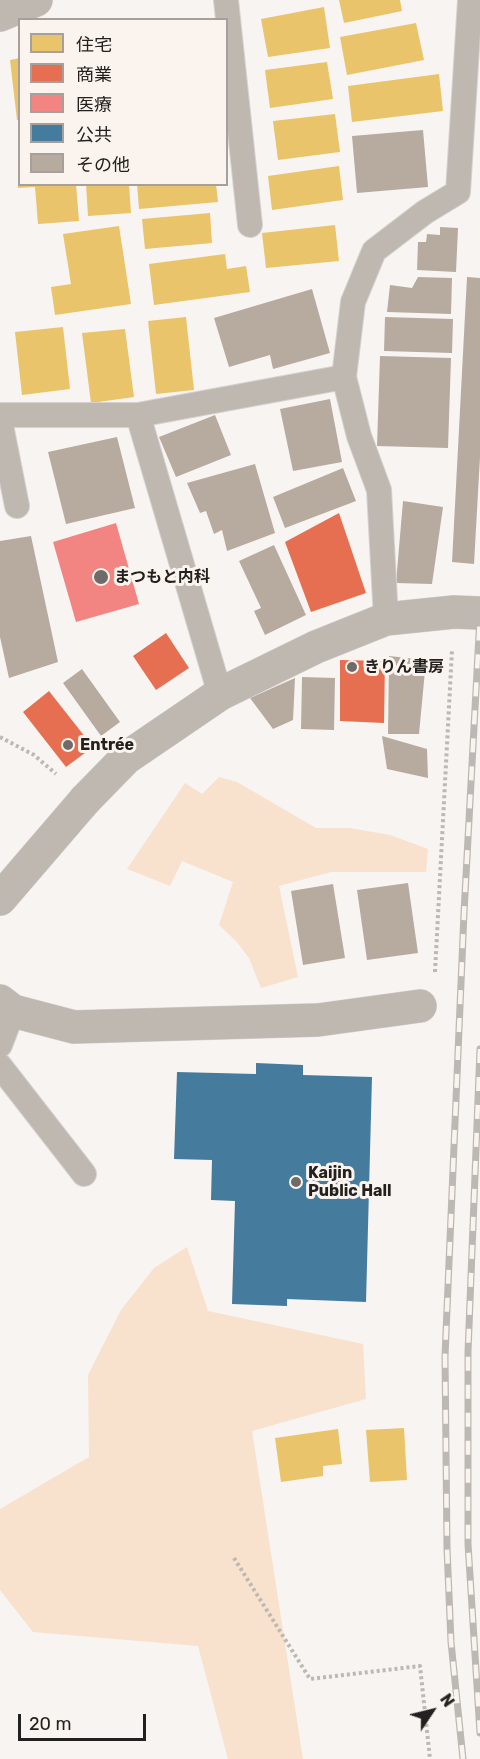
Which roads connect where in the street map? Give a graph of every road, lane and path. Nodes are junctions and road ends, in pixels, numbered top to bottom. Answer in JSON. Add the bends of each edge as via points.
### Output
{"nodes":[{"id":1,"x":36,"y":0,"type":"edge"},
{"id":2,"x":225,"y":0,"type":"edge"},
{"id":3,"x":470,"y":0,"type":"edge"},
{"id":4,"x":0,"y":15,"type":"edge"},
{"id":5,"x":227,"y":18,"type":"edge"},
{"id":6,"x":228,"y":28,"type":"edge"},
{"id":7,"x":249,"y":225,"type":"dead end"},
{"id":8,"x":344,"y":377,"type":"junction"},
{"id":9,"x":0,"y":415,"type":"edge"},
{"id":10,"x":138,"y":415,"type":"junction"},
{"id":11,"x":0,"y":420,"type":"edge"},
{"id":12,"x":17,"y":506,"type":"dead end"},
{"id":13,"x":467,"y":612,"type":"edge"},
{"id":14,"x":386,"y":619,"type":"junction"},
{"id":15,"x":220,"y":694,"type":"junction"},
{"id":16,"x":0,"y":737,"type":"edge"},
{"id":17,"x":34,"y":755,"type":"dead end"},
{"id":18,"x":0,"y":899,"type":"edge"},
{"id":19,"x":7,"y":1006,"type":"edge"},
{"id":20,"x":420,"y":1006,"type":"joint"},
{"id":21,"x":0,"y":1045,"type":"edge"},
{"id":22,"x":0,"y":1066,"type":"edge"},
{"id":23,"x":84,"y":1174,"type":"dead end"},
{"id":24,"x":234,"y":1558,"type":"dead end"},
{"id":25,"x":430,"y":1759,"type":"edge"}],
"edges":[{"from":1,"to":4,"type":"street"},
{"from":2,"to":5,"type":"lane"},
{"from":3,"to":8,"type":"lane","via":[[458,192],[424,212],[374,251],[353,302]]},
{"from":6,"to":7,"type":"lane"},
{"from":8,"to":10,"type":"lane"},
{"from":8,"to":14,"type":"lane","via":[[379,490]]},
{"from":9,"to":10,"type":"lane"},
{"from":10,"to":15,"type":"lane"},
{"from":11,"to":12,"type":"lane"},
{"from":13,"to":14,"type":"street"},
{"from":13,"to":20,"type":"path","via":[[433,1004]]},
{"from":14,"to":15,"type":"street","via":[[316,647]]},
{"from":15,"to":18,"type":"street","via":[[126,758]]},
{"from":16,"to":17,"type":"path"},
{"from":19,"to":20,"type":"street","via":[[74,1027],[318,1020]]},
{"from":19,"to":21,"type":"lane"},
{"from":22,"to":23,"type":"lane"},
{"from":24,"to":25,"type":"path","via":[[310,1679],[420,1666]]}]}
